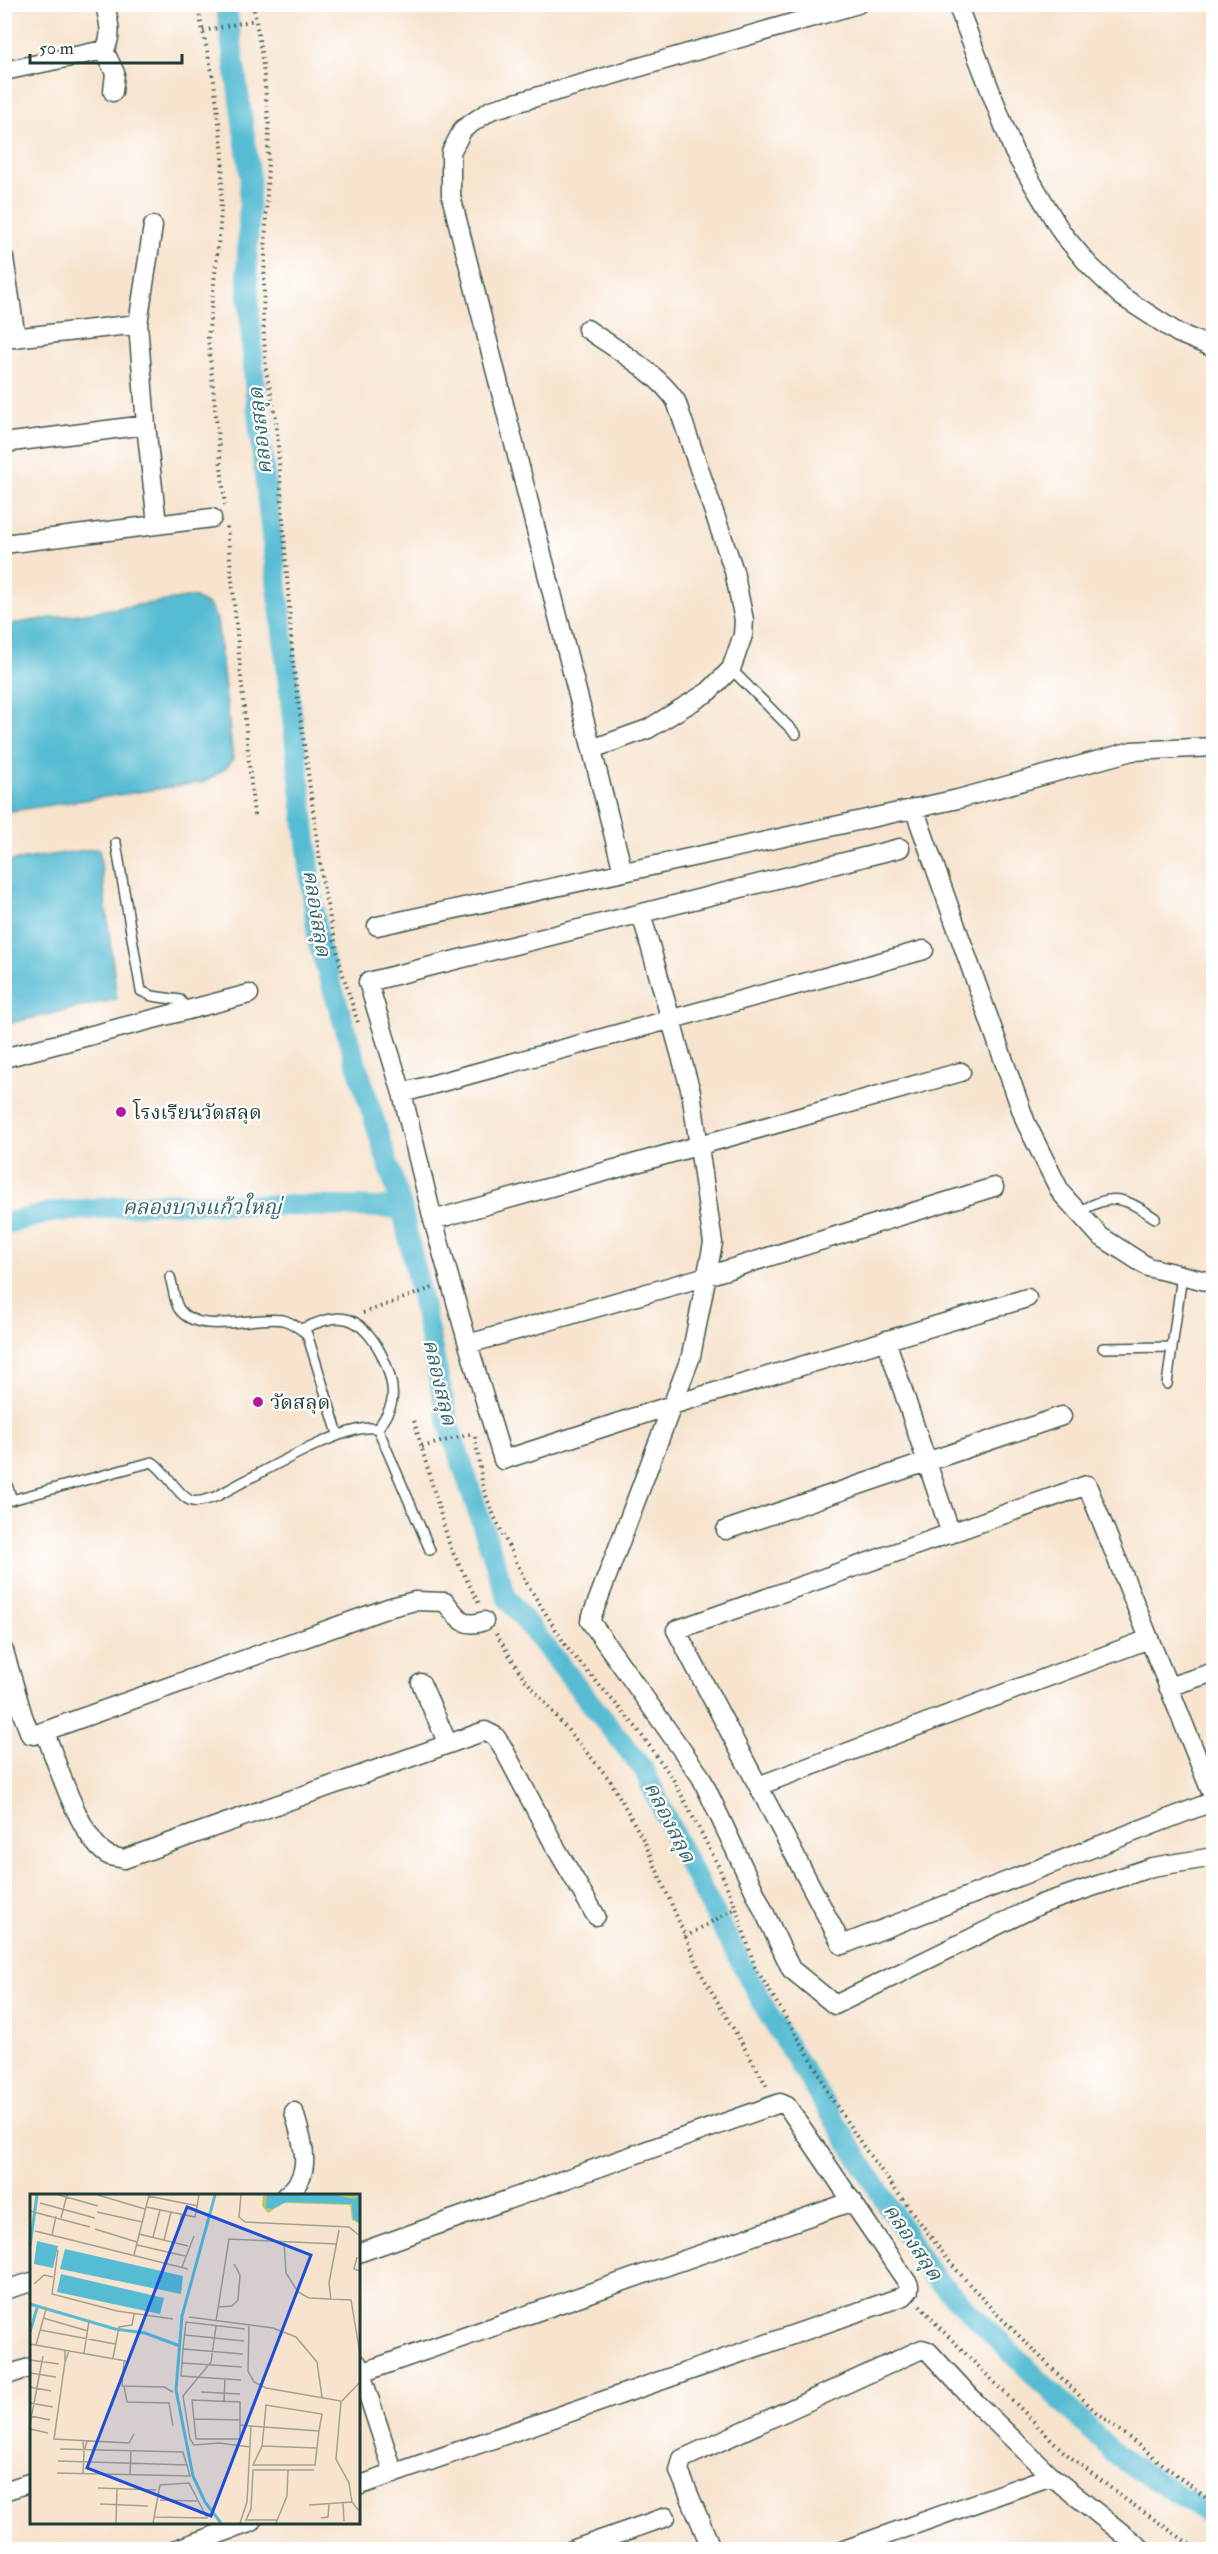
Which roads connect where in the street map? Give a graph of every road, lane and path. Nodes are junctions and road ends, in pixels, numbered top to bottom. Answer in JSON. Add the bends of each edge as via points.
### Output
{"nodes":[{"id":1,"x":105,"y":4,"type":"edge"},
{"id":2,"x":197,"y":4,"type":"edge"},
{"id":3,"x":858,"y":4,"type":"edge"},
{"id":4,"x":957,"y":4,"type":"edge"},
{"id":5,"x":255,"y":20,"type":"dead end"},
{"id":6,"x":203,"y":31,"type":"junction"},
{"id":7,"x":104,"y":50,"type":"junction"},
{"id":8,"x":4,"y":71,"type":"edge"},
{"id":9,"x":113,"y":92,"type":"dead end"},
{"id":10,"x":153,"y":226,"type":"dead end"},
{"id":11,"x":4,"y":258,"type":"edge"},
{"id":12,"x":138,"y":324,"type":"junction"},
{"id":13,"x":587,"y":329,"type":"dead end"},
{"id":14,"x":10,"y":339,"type":"edge"},
{"id":15,"x":1214,"y":348,"type":"edge"},
{"id":16,"x":146,"y":425,"type":"junction"},
{"id":17,"x":4,"y":443,"type":"edge"},
{"id":18,"x":221,"y":516,"type":"junction"},
{"id":19,"x":157,"y":524,"type":"junction"},
{"id":20,"x":4,"y":544,"type":"edge"},
{"id":21,"x":731,"y":669,"type":"junction"},
{"id":22,"x":796,"y":734,"type":"dead end"},
{"id":23,"x":1214,"y":747,"type":"edge"},
{"id":24,"x":592,"y":750,"type":"junction"},
{"id":25,"x":914,"y":808,"type":"junction"},
{"id":26,"x":254,"y":816,"type":"dead end"},
{"id":27,"x":116,"y":843,"type":"dead end"},
{"id":28,"x":900,"y":848,"type":"dead end"},
{"id":29,"x":623,"y":872,"type":"junction"},
{"id":30,"x":641,"y":914,"type":"junction"},
{"id":31,"x":376,"y":926,"type":"dead end"},
{"id":32,"x":924,"y":950,"type":"dead end"},
{"id":33,"x":249,"y":994,"type":"dead end"},
{"id":34,"x":188,"y":1010,"type":"junction"},
{"id":35,"x":670,"y":1019,"type":"junction"},
{"id":36,"x":4,"y":1058,"type":"edge"},
{"id":37,"x":961,"y":1072,"type":"dead end"},
{"id":38,"x":402,"y":1093,"type":"junction"},
{"id":39,"x":699,"y":1145,"type":"junction"},
{"id":40,"x":994,"y":1187,"type":"dead end"},
{"id":41,"x":1079,"y":1212,"type":"junction"},
{"id":42,"x":1155,"y":1218,"type":"dead end"},
{"id":43,"x":433,"y":1220,"type":"junction"},
{"id":44,"x":1182,"y":1275,"type":"junction"},
{"id":45,"x":707,"y":1276,"type":"junction"},
{"id":46,"x":170,"y":1277,"type":"dead end"},
{"id":47,"x":1214,"y":1282,"type":"edge"},
{"id":48,"x":426,"y":1290,"type":"dead end"},
{"id":49,"x":1027,"y":1298,"type":"dead end"},
{"id":50,"x":362,"y":1313,"type":"dead end"},
{"id":51,"x":301,"y":1329,"type":"junction"},
{"id":52,"x":886,"y":1340,"type":"junction"},
{"id":53,"x":468,"y":1344,"type":"junction"},
{"id":54,"x":1172,"y":1347,"type":"junction"},
{"id":55,"x":1103,"y":1348,"type":"dead end"},
{"id":56,"x":1167,"y":1383,"type":"dead end"},
{"id":57,"x":672,"y":1405,"type":"junction"},
{"id":58,"x":1062,"y":1416,"type":"dead end"},
{"id":59,"x":414,"y":1421,"type":"dead end"},
{"id":60,"x":378,"y":1429,"type":"junction"},
{"id":61,"x":474,"y":1433,"type":"dead end"},
{"id":62,"x":338,"y":1434,"type":"junction"},
{"id":63,"x":422,"y":1447,"type":"junction"},
{"id":64,"x":927,"y":1463,"type":"junction"},
{"id":65,"x":4,"y":1476,"type":"edge"},
{"id":66,"x":8,"y":1501,"type":"edge"},
{"id":67,"x":726,"y":1530,"type":"dead end"},
{"id":68,"x":951,"y":1534,"type":"junction"},
{"id":69,"x":430,"y":1550,"type":"dead end"},
{"id":70,"x":487,"y":1620,"type":"junction"},
{"id":71,"x":1149,"y":1639,"type":"junction"},
{"id":72,"x":4,"y":1652,"type":"edge"},
{"id":73,"x":1214,"y":1672,"type":"edge"},
{"id":74,"x":421,"y":1683,"type":"dead end"},
{"id":75,"x":1168,"y":1687,"type":"junction"},
{"id":76,"x":45,"y":1732,"type":"junction"},
{"id":77,"x":448,"y":1744,"type":"junction"},
{"id":78,"x":758,"y":1786,"type":"junction"},
{"id":79,"x":1214,"y":1800,"type":"edge"},
{"id":80,"x":1214,"y":1857,"type":"edge"},
{"id":81,"x":736,"y":1908,"type":"dead end"},
{"id":82,"x":596,"y":1916,"type":"dead end"},
{"id":83,"x":687,"y":1936,"type":"junction"},
{"id":84,"x":769,"y":2090,"type":"dead end"},
{"id":85,"x":294,"y":2112,"type":"dead end"},
{"id":86,"x":288,"y":2194,"type":"edge"},
{"id":87,"x":853,"y":2201,"type":"junction"},
{"id":88,"x":360,"y":2252,"type":"edge"},
{"id":89,"x":30,"y":2283,"type":"edge"},
{"id":90,"x":4,"y":2290,"type":"edge"},
{"id":91,"x":918,"y":2302,"type":"dead end"},
{"id":92,"x":30,"y":2368,"type":"edge"},
{"id":93,"x":360,"y":2370,"type":"edge"},
{"id":94,"x":4,"y":2376,"type":"edge"},
{"id":95,"x":394,"y":2474,"type":"junction"},
{"id":96,"x":1051,"y":2476,"type":"junction"},
{"id":97,"x":30,"y":2483,"type":"edge"},
{"id":98,"x":360,"y":2485,"type":"edge"},
{"id":99,"x":4,"y":2491,"type":"edge"},
{"id":100,"x":666,"y":2517,"type":"dead end"},
{"id":101,"x":249,"y":2524,"type":"edge"},
{"id":102,"x":174,"y":2550,"type":"edge"},
{"id":103,"x":572,"y":2550,"type":"edge"},
{"id":104,"x":711,"y":2550,"type":"edge"},
{"id":105,"x":844,"y":2550,"type":"edge"},
{"id":106,"x":1143,"y":2550,"type":"edge"},
{"id":107,"x":1198,"y":2550,"type":"edge"}],
"edges":[{"from":1,"to":7,"type":"street","via":[[111,34]]},
{"from":2,"to":6,"type":"path"},
{"from":3,"to":24,"type":"street","via":[[491,111],[463,129],[451,152],[451,196]]},
{"from":4,"to":15,"type":"street","via":[[1014,152],[1062,233],[1121,296],[1178,333]]},
{"from":5,"to":6,"type":"path"},
{"from":6,"to":18,"type":"path","via":[[223,154],[208,338]]},
{"from":7,"to":8,"type":"street"},
{"from":7,"to":9,"type":"street","via":[[115,73]]},
{"from":10,"to":12,"type":"street"},
{"from":11,"to":14,"type":"street"},
{"from":12,"to":14,"type":"street"},
{"from":12,"to":16,"type":"street"},
{"from":13,"to":21,"type":"street","via":[[670,393],[682,417],[739,593],[743,635]]},
{"from":16,"to":17,"type":"street"},
{"from":16,"to":19,"type":"street"},
{"from":18,"to":19,"type":"street"},
{"from":18,"to":26,"type":"path"},
{"from":19,"to":20,"type":"street"},
{"from":21,"to":22,"type":"lane"},
{"from":21,"to":24,"type":"street","via":[[708,692],[648,729]]},
{"from":23,"to":25,"type":"street","via":[[1132,751],[1004,788]]},
{"from":24,"to":29,"type":"street"},
{"from":25,"to":29,"type":"street"},
{"from":25,"to":41,"type":"street","via":[[1026,1123],[1061,1193]]},
{"from":27,"to":34,"type":"lane","via":[[141,991],[180,1000]]},
{"from":28,"to":30,"type":"street"},
{"from":29,"to":31,"type":"street"},
{"from":30,"to":35,"type":"street"},
{"from":30,"to":38,"type":"street","via":[[368,982]]},
{"from":32,"to":35,"type":"street"},
{"from":33,"to":34,"type":"street"},
{"from":34,"to":36,"type":"street"},
{"from":35,"to":38,"type":"street"},
{"from":35,"to":39,"type":"street","via":[[690,1092]]},
{"from":37,"to":39,"type":"street"},
{"from":38,"to":43,"type":"street"},
{"from":39,"to":43,"type":"street"},
{"from":39,"to":45,"type":"street","via":[[713,1243]]},
{"from":40,"to":45,"type":"street"},
{"from":41,"to":42,"type":"lane","via":[[1116,1198],[1133,1203]]},
{"from":41,"to":44,"type":"street","via":[[1100,1236],[1148,1267]]},
{"from":43,"to":53,"type":"street"},
{"from":44,"to":47,"type":"street"},
{"from":44,"to":54,"type":"lane"},
{"from":45,"to":53,"type":"street"},
{"from":45,"to":57,"type":"street","via":[[691,1356]]},
{"from":46,"to":51,"type":"lane","via":[[178,1308],[191,1320],[282,1320]]},
{"from":48,"to":50,"type":"path"},
{"from":49,"to":52,"type":"street"},
{"from":51,"to":60,"type":"lane","via":[[327,1319],[344,1319],[352,1321],[376,1342],[393,1397]]},
{"from":51,"to":62,"type":"lane","via":[[312,1346]]},
{"from":52,"to":57,"type":"street"},
{"from":52,"to":64,"type":"street"},
{"from":53,"to":57,"type":"street","via":[[503,1460]]},
{"from":54,"to":55,"type":"lane"},
{"from":54,"to":56,"type":"lane"},
{"from":57,"to":80,"type":"street","via":[[590,1621],[701,1778],[791,1969],[835,2005],[1041,1904],[1152,1867]]},
{"from":58,"to":64,"type":"street"},
{"from":59,"to":63,"type":"path"},
{"from":60,"to":62,"type":"lane","via":[[371,1426]]},
{"from":60,"to":69,"type":"lane"},
{"from":61,"to":63,"type":"path"},
{"from":62,"to":66,"type":"lane","via":[[200,1501],[184,1497],[160,1466],[152,1462]]},
{"from":63,"to":70,"type":"path","via":[[447,1541]]},
{"from":64,"to":67,"type":"street"},
{"from":64,"to":68,"type":"street"},
{"from":65,"to":66,"type":"lane"},
{"from":68,"to":71,"type":"street","via":[[1087,1485]]},
{"from":68,"to":78,"type":"street","via":[[676,1630]]},
{"from":70,"to":76,"type":"street","via":[[466,1624],[445,1602],[415,1601],[390,1607]]},
{"from":70,"to":83,"type":"path","via":[[522,1677],[610,1780],[645,1843]]},
{"from":71,"to":75,"type":"street"},
{"from":71,"to":78,"type":"street"},
{"from":72,"to":76,"type":"street","via":[[30,1734]]},
{"from":73,"to":75,"type":"street"},
{"from":74,"to":77,"type":"street"},
{"from":75,"to":79,"type":"street"},
{"from":76,"to":77,"type":"street","via":[[74,1807],[94,1842],[109,1855],[124,1859]]},
{"from":77,"to":82,"type":"street","via":[[485,1731],[495,1737]]},
{"from":78,"to":79,"type":"street","via":[[842,1945]]},
{"from":81,"to":83,"type":"path"},
{"from":83,"to":84,"type":"path","via":[[702,1975]]},
{"from":85,"to":86,"type":"street","via":[[306,2157],[304,2174]]},
{"from":87,"to":88,"type":"street","via":[[787,2106],[780,2103]]},
{"from":87,"to":93,"type":"street"},
{"from":87,"to":95,"type":"street","via":[[908,2282],[909,2290],[904,2296]]},
{"from":89,"to":90,"type":"street"},
{"from":91,"to":107,"type":"path","via":[[1064,2452]]},
{"from":92,"to":94,"type":"street"},
{"from":93,"to":95,"type":"street"},
{"from":95,"to":98,"type":"street"},
{"from":96,"to":104,"type":"street","via":[[928,2350],[915,2350],[682,2458],[680,2471]]},
{"from":96,"to":105,"type":"street"},
{"from":96,"to":106,"type":"street"},
{"from":97,"to":99,"type":"street"},
{"from":100,"to":103,"type":"street"},
{"from":101,"to":102,"type":"street"}]}
